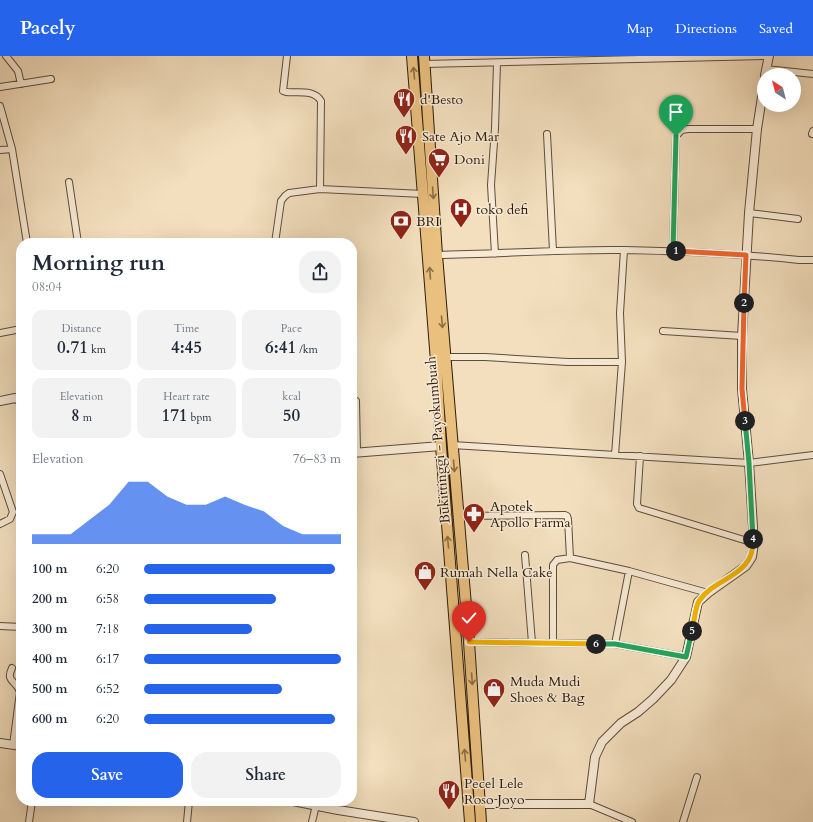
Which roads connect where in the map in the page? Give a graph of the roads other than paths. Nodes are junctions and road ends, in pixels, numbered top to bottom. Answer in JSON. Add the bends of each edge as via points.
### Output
{"nodes":[{"id":1,"x":6,"y":56,"type":"edge"},
{"id":2,"x":287,"y":56,"type":"edge"},
{"id":3,"x":412,"y":56,"type":"edge"},
{"id":4,"x":769,"y":56,"type":"edge"},
{"id":5,"x":622,"y":58,"type":"edge"},
{"id":6,"x":424,"y":60,"type":"edge"},
{"id":7,"x":497,"y":63,"type":"junction"},
{"id":8,"x":767,"y":68,"type":"edge"},
{"id":9,"x":801,"y":73,"type":"edge"},
{"id":10,"x":813,"y":74,"type":"edge"},
{"id":11,"x":51,"y":79,"type":"dead end"},
{"id":12,"x":21,"y":84,"type":"junction"},
{"id":13,"x":0,"y":87,"type":"edge"},
{"id":14,"x":0,"y":106,"type":"edge"},
{"id":15,"x":760,"y":112,"type":"edge"},
{"id":16,"x":757,"y":129,"type":"junction"},
{"id":17,"x":547,"y":134,"type":"dead end"},
{"id":18,"x":12,"y":149,"type":"junction"},
{"id":19,"x":0,"y":150,"type":"edge"},
{"id":20,"x":69,"y":182,"type":"dead end"},
{"id":21,"x":320,"y":189,"type":"junction"},
{"id":22,"x":423,"y":194,"type":"junction"},
{"id":23,"x":749,"y":213,"type":"junction"},
{"id":24,"x":798,"y":218,"type":"dead end"},
{"id":25,"x":26,"y":238,"type":"edge"},
{"id":26,"x":77,"y":238,"type":"edge"},
{"id":27,"x":276,"y":238,"type":"edge"},
{"id":28,"x":624,"y":250,"type":"junction"},
{"id":29,"x":552,"y":251,"type":"junction"},
{"id":30,"x":673,"y":251,"type":"junction"},
{"id":31,"x":495,"y":254,"type":"junction"},
{"id":32,"x":437,"y":255,"type":"junction"},
{"id":33,"x":746,"y":255,"type":"junction"},
{"id":34,"x":813,"y":260,"type":"edge"},
{"id":35,"x":16,"y":330,"type":"edge"},
{"id":36,"x":662,"y":331,"type":"dead end"},
{"id":37,"x":0,"y":333,"type":"edge"},
{"id":38,"x":742,"y":336,"type":"junction"},
{"id":39,"x":445,"y":357,"type":"junction"},
{"id":40,"x":622,"y":362,"type":"junction"},
{"id":41,"x":16,"y":399,"type":"edge"},
{"id":42,"x":0,"y":401,"type":"edge"},
{"id":43,"x":452,"y":445,"type":"junction"},
{"id":44,"x":441,"y":446,"type":"junction"},
{"id":45,"x":357,"y":452,"type":"edge"},
{"id":46,"x":615,"y":454,"type":"junction"},
{"id":47,"x":813,"y":455,"type":"edge"},
{"id":48,"x":640,"y":456,"type":"junction"},
{"id":49,"x":749,"y":463,"type":"junction"},
{"id":50,"x":0,"y":474,"type":"edge"},
{"id":51,"x":459,"y":516,"type":"junction"},
{"id":52,"x":0,"y":524,"type":"edge"},
{"id":53,"x":754,"y":543,"type":"junction"},
{"id":54,"x":525,"y":555,"type":"dead end"},
{"id":55,"x":570,"y":558,"type":"junction"},
{"id":56,"x":463,"y":567,"type":"junction"},
{"id":57,"x":450,"y":568,"type":"junction"},
{"id":58,"x":629,"y":571,"type":"junction"},
{"id":59,"x":708,"y":593,"type":"junction"},
{"id":60,"x":465,"y":605,"type":"junction"},
{"id":61,"x":453,"y":606,"type":"junction"},
{"id":62,"x":0,"y":626,"type":"edge"},
{"id":63,"x":16,"y":627,"type":"edge"},
{"id":64,"x":469,"y":642,"type":"junction"},
{"id":65,"x":532,"y":643,"type":"junction"},
{"id":66,"x":553,"y":643,"type":"junction"},
{"id":67,"x":615,"y":644,"type":"junction"},
{"id":68,"x":686,"y":657,"type":"junction"},
{"id":69,"x":12,"y":668,"type":"dead end"},
{"id":70,"x":16,"y":685,"type":"edge"},
{"id":71,"x":0,"y":743,"type":"edge"},
{"id":72,"x":16,"y":746,"type":"edge"},
{"id":73,"x":697,"y":777,"type":"dead end"},
{"id":74,"x":481,"y":804,"type":"junction"},
{"id":75,"x":590,"y":804,"type":"junction"},
{"id":76,"x":31,"y":806,"type":"edge"},
{"id":77,"x":189,"y":806,"type":"edge"},
{"id":78,"x":316,"y":806,"type":"edge"},
{"id":79,"x":322,"y":806,"type":"edge"},
{"id":80,"x":29,"y":822,"type":"edge"},
{"id":81,"x":187,"y":822,"type":"edge"},
{"id":82,"x":312,"y":822,"type":"edge"},
{"id":83,"x":414,"y":822,"type":"edge"},
{"id":84,"x":470,"y":822,"type":"edge"},
{"id":85,"x":482,"y":822,"type":"edge"},
{"id":86,"x":632,"y":822,"type":"edge"},
{"id":87,"x":683,"y":822,"type":"edge"}],
"edges":[{"from":1,"to":12,"type":"street","via":[[18,71]]},
{"from":2,"to":21,"type":"street","via":[[284,91],[314,94],[321,101]]},
{"from":22,"to":3,"type":"highway","name":"Bukittinggi - Payokumbuah","one_way":true},
{"from":4,"to":5,"type":"street"},
{"from":4,"to":8,"type":"street"},
{"from":5,"to":7,"type":"street"},
{"from":6,"to":7,"type":"street"},
{"from":6,"to":32,"type":"highway","name":"Bukittinggi - Payokumbuah","one_way":true},
{"from":7,"to":31,"type":"street","via":[[491,185]]},
{"from":9,"to":10,"type":"street"},
{"from":11,"to":12,"type":"street"},
{"from":12,"to":13,"type":"street"},
{"from":14,"to":18,"type":"street"},
{"from":15,"to":16,"type":"street"},
{"from":16,"to":23,"type":"street"},
{"from":16,"to":30,"type":"street","via":[[688,129],[682,130],[676,136]]},
{"from":17,"to":29,"type":"street"},
{"from":18,"to":19,"type":"street"},
{"from":18,"to":25,"type":"street"},
{"from":20,"to":26,"type":"street"},
{"from":21,"to":22,"type":"street"},
{"from":21,"to":27,"type":"street","via":[[289,193],[285,196],[281,201]]},
{"from":44,"to":22,"type":"highway","name":"Bukittinggi - Payokumbuah","one_way":true},
{"from":23,"to":24,"type":"street"},
{"from":23,"to":33,"type":"street"},
{"from":28,"to":29,"type":"street"},
{"from":28,"to":30,"type":"street"},
{"from":28,"to":40,"type":"street","via":[[620,313]]},
{"from":29,"to":31,"type":"street"},
{"from":30,"to":33,"type":"street"},
{"from":31,"to":32,"type":"street"},
{"from":32,"to":39,"type":"highway","name":"Bukittinggi - Payokumbuah","one_way":true},
{"from":33,"to":34,"type":"street"},
{"from":33,"to":38,"type":"street"},
{"from":35,"to":37,"type":"street"},
{"from":36,"to":38,"type":"street"},
{"from":38,"to":49,"type":"street","via":[[742,389]]},
{"from":39,"to":40,"type":"street"},
{"from":39,"to":43,"type":"highway","name":"Bukittinggi - Payokumbuah"},
{"from":40,"to":46,"type":"street"},
{"from":41,"to":42,"type":"street"},
{"from":43,"to":46,"type":"street"},
{"from":43,"to":51,"type":"highway","name":"Bukittinggi - Payokumbuah","one_way":true},
{"from":44,"to":45,"type":"street"},
{"from":57,"to":44,"type":"highway","name":"Bukittinggi - Payokumbuah","one_way":true},
{"from":46,"to":48,"type":"street"},
{"from":47,"to":49,"type":"street"},
{"from":48,"to":49,"type":"street"},
{"from":48,"to":53,"type":"street","via":[[637,504],[639,508]]},
{"from":49,"to":53,"type":"street"},
{"from":50,"to":52,"type":"street","via":[[13,512],[10,519]]},
{"from":51,"to":55,"type":"street","via":[[567,516]]},
{"from":51,"to":56,"type":"highway","name":"Bukittinggi - Payokumbuah"},
{"from":53,"to":59,"type":"street","via":[[752,557],[746,566]]},
{"from":54,"to":65,"type":"street"},
{"from":55,"to":58,"type":"street"},
{"from":55,"to":66,"type":"street","via":[[556,560],[553,565]]},
{"from":56,"to":57,"type":"highway"},
{"from":56,"to":60,"type":"highway","name":"Bukittinggi - Payokumbuah"},
{"from":57,"to":61,"type":"highway","name":"Bukittinggi - Payokumbuah"},
{"from":58,"to":59,"type":"street"},
{"from":58,"to":67,"type":"street"},
{"from":59,"to":68,"type":"street","via":[[698,602]]},
{"from":60,"to":61,"type":"highway"},
{"from":60,"to":64,"type":"highway","name":"Bukittinggi - Payokumbuah"},
{"from":84,"to":61,"type":"highway","name":"Bukittinggi - Payokumbuah","one_way":true},
{"from":62,"to":63,"type":"street"},
{"from":64,"to":65,"type":"street"},
{"from":64,"to":74,"type":"highway","name":"Bukittinggi - Payokumbuah","one_way":true},
{"from":65,"to":66,"type":"street"},
{"from":66,"to":67,"type":"street"},
{"from":67,"to":68,"type":"street"},
{"from":68,"to":75,"type":"street","via":[[663,689],[602,742],[595,757]]},
{"from":69,"to":70,"type":"street","via":[[10,678]]},
{"from":71,"to":72,"type":"street"},
{"from":73,"to":87,"type":"street"},
{"from":74,"to":75,"type":"street"},
{"from":74,"to":85,"type":"highway","name":"Bukittinggi - Payokumbuah"},
{"from":75,"to":86,"type":"street"},
{"from":76,"to":80,"type":"street"},
{"from":77,"to":81,"type":"street"},
{"from":78,"to":82,"type":"street"},
{"from":79,"to":83,"type":"street"}]}
